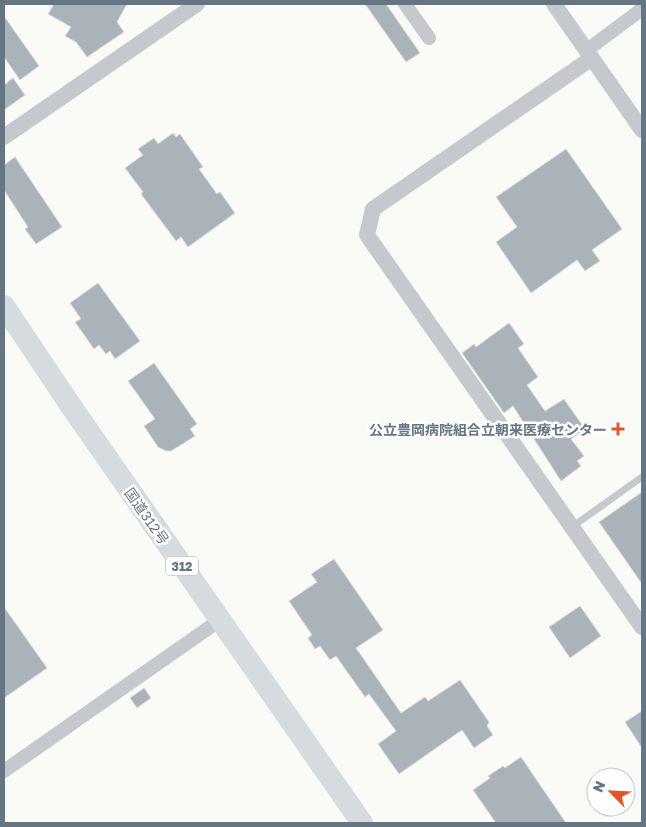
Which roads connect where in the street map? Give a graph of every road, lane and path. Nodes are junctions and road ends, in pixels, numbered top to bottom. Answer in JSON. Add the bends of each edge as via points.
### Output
{"nodes":[{"id":1,"x":197,"y":4,"type":"edge"},
{"id":2,"x":405,"y":4,"type":"edge"},
{"id":3,"x":554,"y":4,"type":"edge"},
{"id":4,"x":642,"y":9,"type":"edge"},
{"id":5,"x":429,"y":38,"type":"dead end"},
{"id":6,"x":590,"y":54,"type":"junction"},
{"id":7,"x":642,"y":130,"type":"edge"},
{"id":8,"x":4,"y":137,"type":"edge"},
{"id":9,"x":4,"y":306,"type":"edge"},
{"id":10,"x":642,"y":478,"type":"edge"},
{"id":11,"x":572,"y":527,"type":"junction"},
{"id":12,"x":220,"y":620,"type":"junction"},
{"id":13,"x":642,"y":627,"type":"edge"},
{"id":14,"x":4,"y":771,"type":"edge"},
{"id":15,"x":362,"y":823,"type":"edge"}],
"edges":[{"from":1,"to":8,"type":"street"},
{"from":2,"to":5,"type":"street"},
{"from":3,"to":6,"type":"street"},
{"from":4,"to":6,"type":"street"},
{"from":6,"to":7,"type":"street"},
{"from":6,"to":11,"type":"street","via":[[373,209],[367,235]]},
{"from":9,"to":12,"type":"highway","name":"国道312号","number":"312"},
{"from":10,"to":11,"type":"lane"},
{"from":11,"to":13,"type":"street"},
{"from":12,"to":14,"type":"street"},
{"from":12,"to":15,"type":"highway","name":"国道312号","number":"312"}]}
